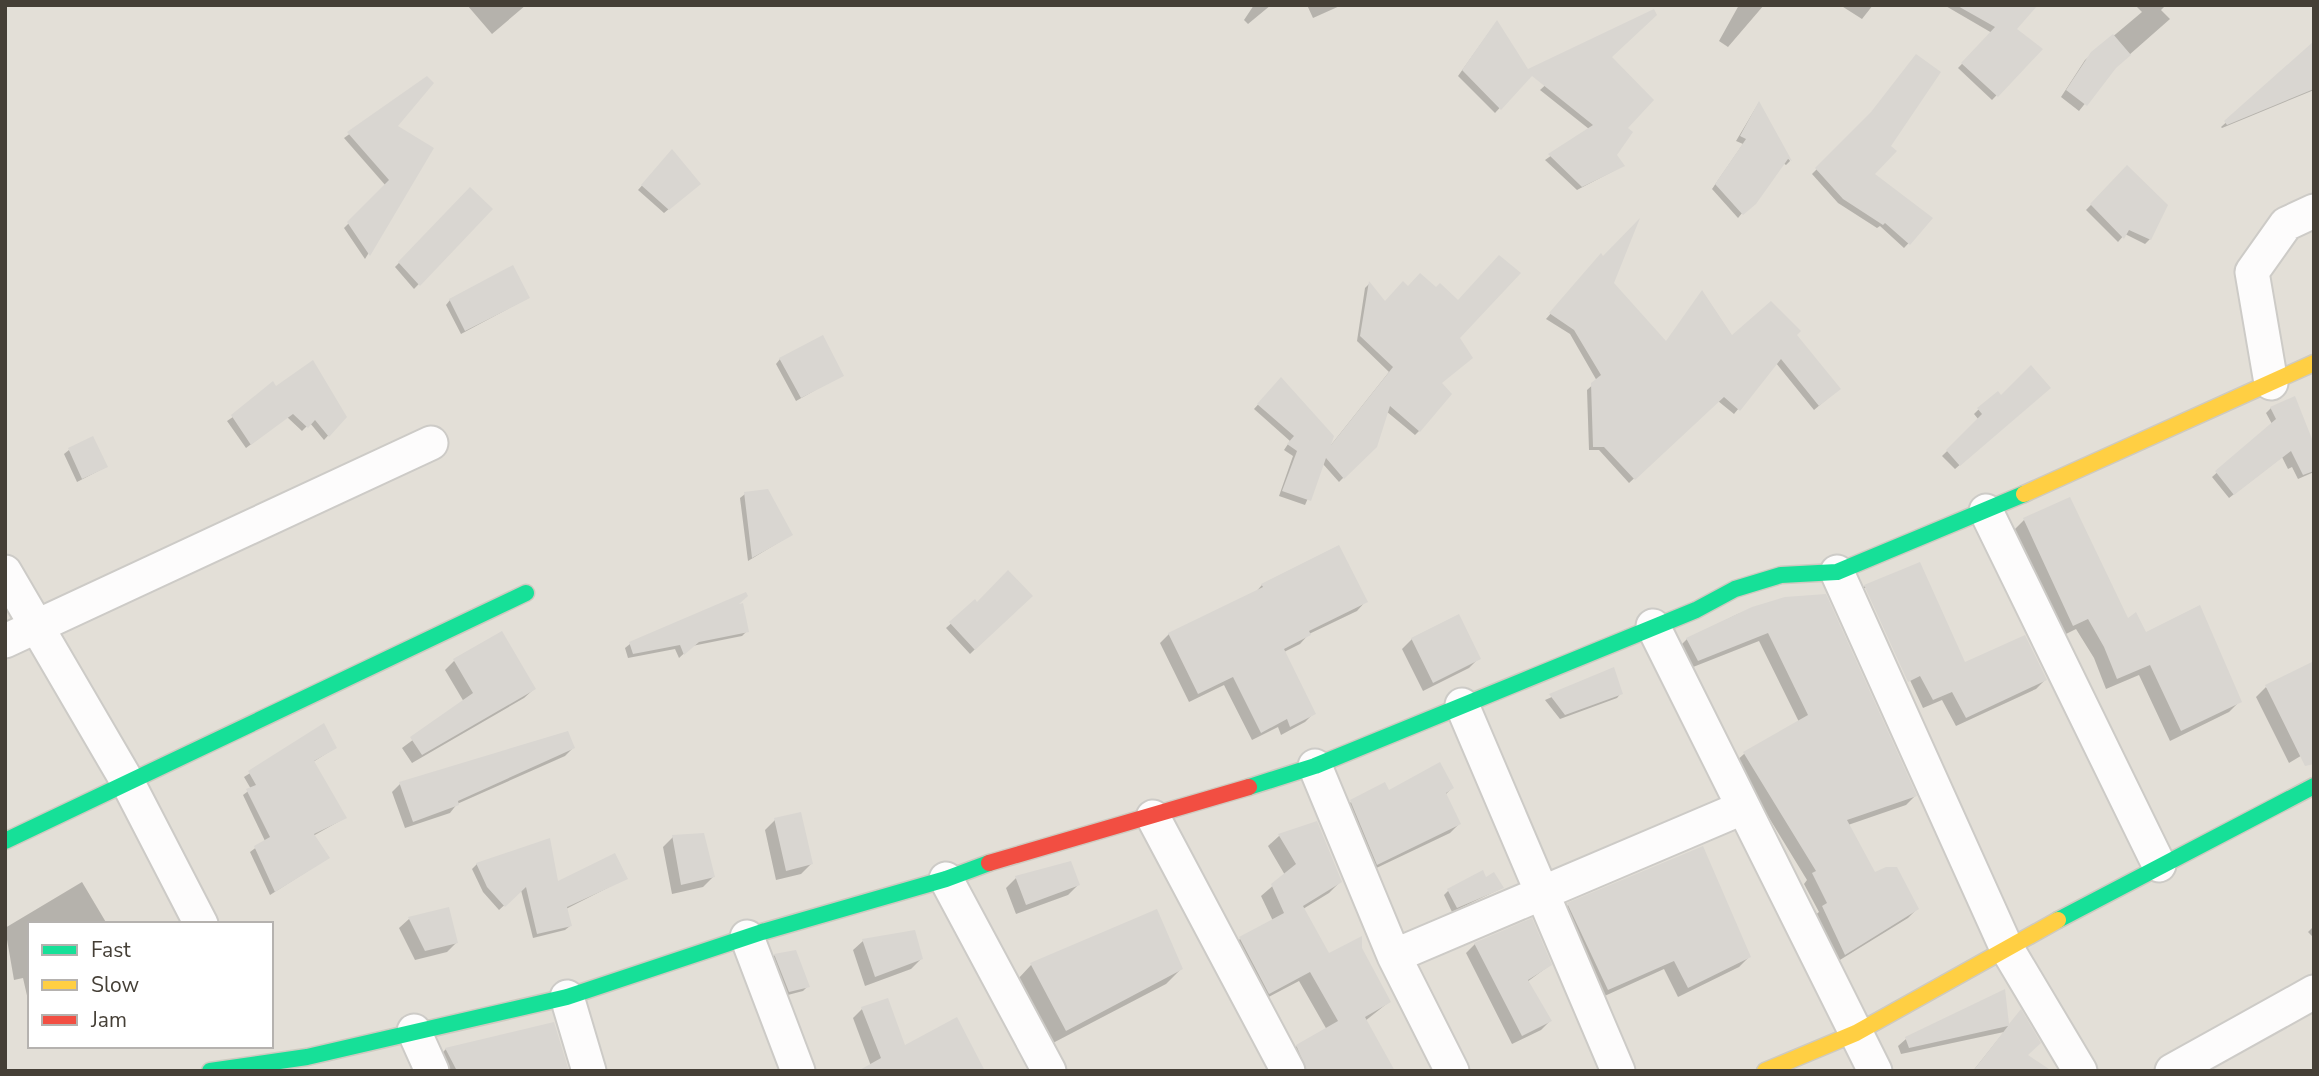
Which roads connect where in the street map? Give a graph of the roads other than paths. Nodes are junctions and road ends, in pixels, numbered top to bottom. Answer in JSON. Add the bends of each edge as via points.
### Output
{"nodes":[{"id":1,"x":2314,"y":211,"type":"edge"},
{"id":2,"x":2314,"y":363,"type":"edge"},
{"id":3,"x":2271,"y":383,"type":"junction"},
{"id":4,"x":431,"y":443,"type":"dead end"},
{"id":5,"x":1986,"y":511,"type":"junction"},
{"id":6,"x":5,"y":572,"type":"edge"},
{"id":7,"x":1837,"y":572,"type":"junction"},
{"id":8,"x":526,"y":593,"type":"dead end"},
{"id":9,"x":1653,"y":625,"type":"junction"},
{"id":10,"x":36,"y":626,"type":"junction"},
{"id":11,"x":5,"y":641,"type":"edge"},
{"id":12,"x":1462,"y":705,"type":"junction"},
{"id":13,"x":1315,"y":766,"type":"junction"},
{"id":14,"x":127,"y":781,"type":"junction"},
{"id":15,"x":2314,"y":786,"type":"edge"},
{"id":16,"x":1742,"y":807,"type":"junction"},
{"id":17,"x":1153,"y":817,"type":"junction"},
{"id":18,"x":5,"y":841,"type":"edge"},
{"id":19,"x":2159,"y":865,"type":"junction"},
{"id":20,"x":946,"y":880,"type":"junction"},
{"id":21,"x":1543,"y":892,"type":"junction"},
{"id":22,"x":200,"y":922,"type":"edge"},
{"id":23,"x":747,"y":936,"type":"junction"},
{"id":24,"x":2006,"y":947,"type":"junction"},
{"id":25,"x":1394,"y":956,"type":"junction"},
{"id":26,"x":2314,"y":992,"type":"edge"},
{"id":27,"x":567,"y":997,"type":"junction"},
{"id":28,"x":414,"y":1031,"type":"junction"},
{"id":29,"x":1856,"y":1033,"type":"junction"},
{"id":30,"x":269,"y":1054,"type":"edge"},
{"id":31,"x":210,"y":1071,"type":"edge"},
{"id":32,"x":432,"y":1071,"type":"edge"},
{"id":33,"x":589,"y":1071,"type":"edge"},
{"id":34,"x":799,"y":1071,"type":"edge"},
{"id":35,"x":1049,"y":1071,"type":"edge"},
{"id":36,"x":1288,"y":1071,"type":"edge"},
{"id":37,"x":1452,"y":1071,"type":"edge"},
{"id":38,"x":1618,"y":1071,"type":"edge"},
{"id":39,"x":1765,"y":1071,"type":"edge"},
{"id":40,"x":1875,"y":1071,"type":"edge"},
{"id":41,"x":2080,"y":1071,"type":"edge"},
{"id":42,"x":2172,"y":1071,"type":"edge"}],
"edges":[{"from":1,"to":3,"type":"street","via":[[2286,224],[2252,272]]},
{"from":2,"to":3,"type":"street"},
{"from":3,"to":5,"type":"street"},
{"from":4,"to":10,"type":"street"},
{"from":5,"to":7,"type":"street"},
{"from":5,"to":19,"type":"street"},
{"from":6,"to":10,"type":"street"},
{"from":7,"to":9,"type":"street","via":[[1782,575],[1735,589],[1696,610]]},
{"from":7,"to":24,"type":"street"},
{"from":8,"to":14,"type":"street"},
{"from":9,"to":12,"type":"street"},
{"from":9,"to":16,"type":"street"},
{"from":10,"to":11,"type":"street"},
{"from":10,"to":14,"type":"street"},
{"from":12,"to":13,"type":"street"},
{"from":12,"to":21,"type":"street"},
{"from":13,"to":17,"type":"street"},
{"from":13,"to":25,"type":"street"},
{"from":14,"to":18,"type":"street"},
{"from":14,"to":22,"type":"street"},
{"from":15,"to":19,"type":"street"},
{"from":16,"to":21,"type":"street"},
{"from":16,"to":29,"type":"street"},
{"from":17,"to":20,"type":"street","via":[[1012,853]]},
{"from":17,"to":36,"type":"street"},
{"from":19,"to":24,"type":"street"},
{"from":20,"to":23,"type":"street"},
{"from":20,"to":35,"type":"street"},
{"from":21,"to":25,"type":"street"},
{"from":21,"to":38,"type":"street"},
{"from":23,"to":27,"type":"street"},
{"from":23,"to":34,"type":"street"},
{"from":24,"to":29,"type":"street"},
{"from":24,"to":41,"type":"street"},
{"from":25,"to":37,"type":"street"},
{"from":26,"to":42,"type":"street"},
{"from":27,"to":28,"type":"street"},
{"from":27,"to":33,"type":"street"},
{"from":28,"to":30,"type":"street"},
{"from":28,"to":32,"type":"street"},
{"from":29,"to":39,"type":"street"},
{"from":29,"to":40,"type":"street"},
{"from":30,"to":31,"type":"street"}]}
